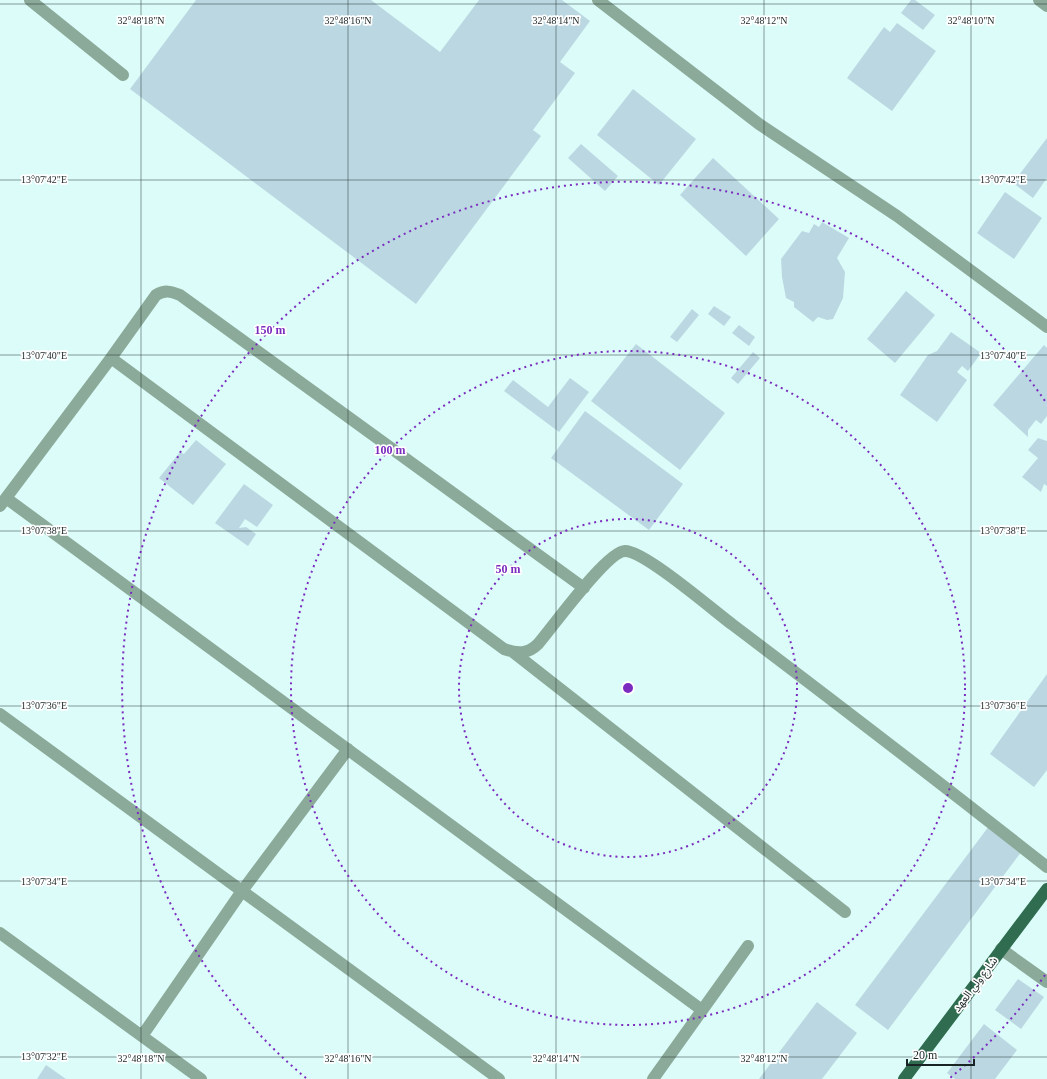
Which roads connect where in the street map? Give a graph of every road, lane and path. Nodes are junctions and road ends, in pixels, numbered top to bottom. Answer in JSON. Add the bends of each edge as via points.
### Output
{"nodes":[{"id":1,"x":30,"y":0,"type":"edge"},
{"id":2,"x":598,"y":0,"type":"edge"},
{"id":3,"x":1039,"y":0,"type":"edge"},
{"id":4,"x":1047,"y":6,"type":"edge"},
{"id":5,"x":123,"y":75,"type":"dead end"},
{"id":6,"x":1047,"y":327,"type":"edge"},
{"id":7,"x":111,"y":358,"type":"junction"},
{"id":8,"x":3,"y":502,"type":"edge"},
{"id":9,"x":584,"y":588,"type":"junction"},
{"id":10,"x":513,"y":652,"type":"junction"},
{"id":11,"x":0,"y":714,"type":"edge"},
{"id":12,"x":348,"y":749,"type":"junction"},
{"id":13,"x":1047,"y":867,"type":"edge"},
{"id":14,"x":1047,"y":889,"type":"edge"},
{"id":15,"x":242,"y":891,"type":"junction"},
{"id":16,"x":845,"y":912,"type":"dead end"},
{"id":17,"x":0,"y":932,"type":"edge"},
{"id":18,"x":748,"y":946,"type":"dead end"},
{"id":19,"x":1002,"y":949,"type":"junction"},
{"id":20,"x":1047,"y":982,"type":"edge"},
{"id":21,"x":702,"y":1010,"type":"junction"},
{"id":22,"x":142,"y":1036,"type":"junction"},
{"id":23,"x":201,"y":1079,"type":"edge"},
{"id":24,"x":500,"y":1079,"type":"edge"},
{"id":25,"x":653,"y":1079,"type":"edge"},
{"id":26,"x":904,"y":1079,"type":"edge"}],
"edges":[{"from":1,"to":5,"type":"street"},
{"from":2,"to":6,"type":"street","via":[[759,124],[897,216]]},
{"from":3,"to":4,"type":"street"},
{"from":7,"to":8,"type":"street"},
{"from":7,"to":9,"type":"street","via":[[156,295],[163,291],[180,294]]},
{"from":7,"to":10,"type":"street","via":[[498,644]]},
{"from":8,"to":12,"type":"street"},
{"from":9,"to":10,"type":"street","via":[[533,649]]},
{"from":9,"to":13,"type":"street","via":[[616,554],[625,551],[636,554],[907,757]]},
{"from":10,"to":16,"type":"street"},
{"from":11,"to":15,"type":"street"},
{"from":12,"to":15,"type":"street"},
{"from":12,"to":21,"type":"street"},
{"from":14,"to":19,"type":"main road","name":"شارع ولي العهد"},
{"from":15,"to":22,"type":"street"},
{"from":15,"to":24,"type":"street"},
{"from":17,"to":22,"type":"street"},
{"from":18,"to":21,"type":"street"},
{"from":19,"to":20,"type":"street"},
{"from":19,"to":26,"type":"main road","name":"شارع ولي العهد"},
{"from":21,"to":25,"type":"street"},
{"from":22,"to":23,"type":"street"}]}
